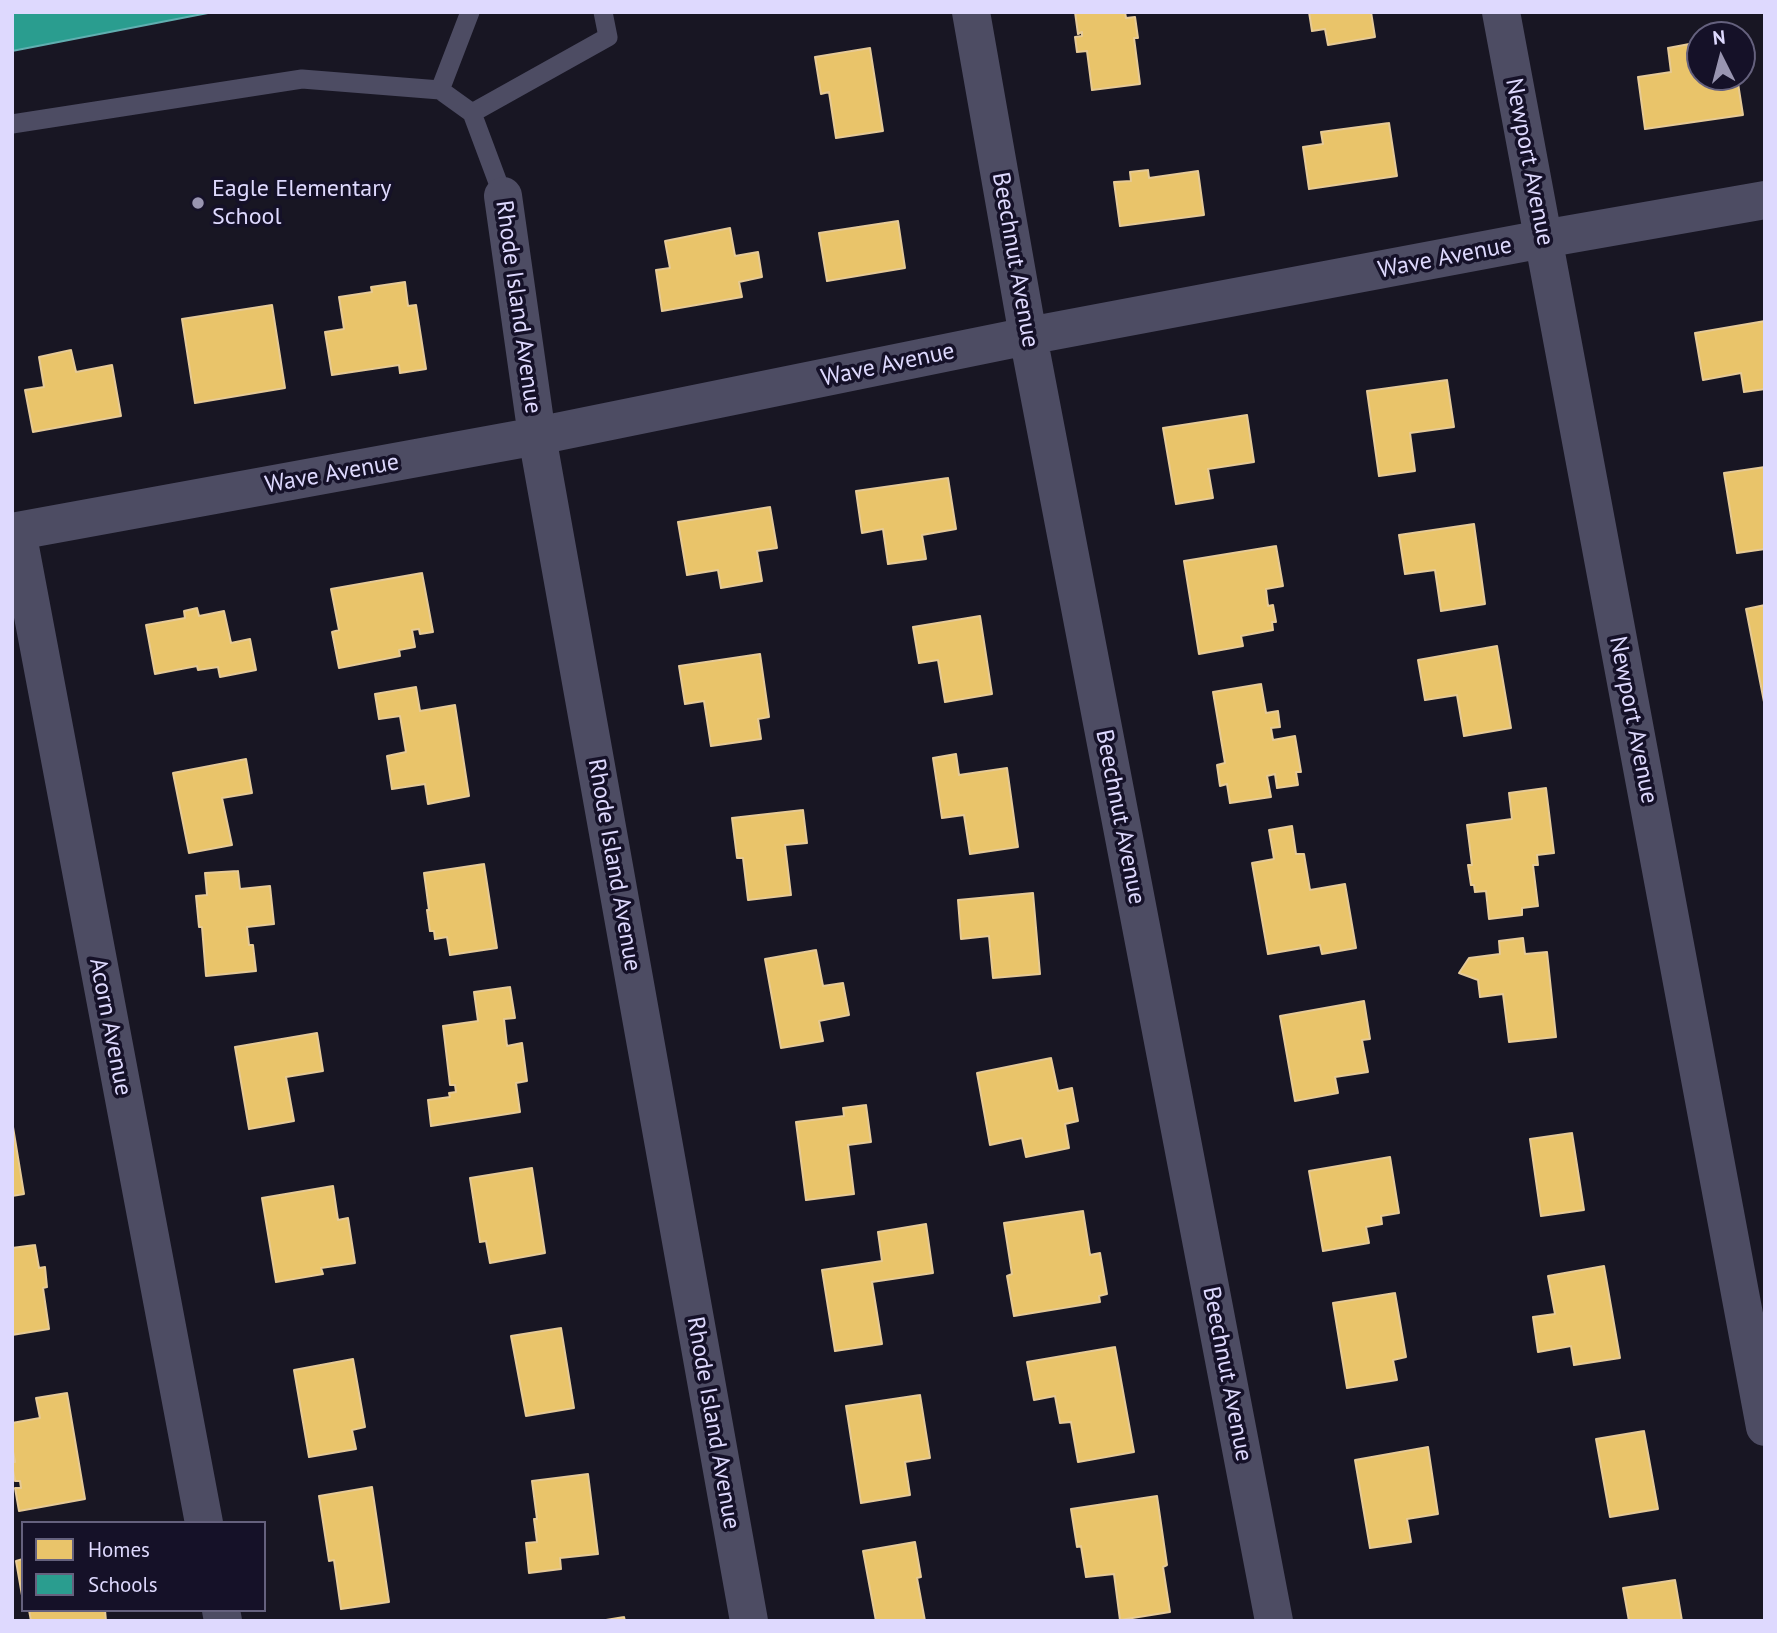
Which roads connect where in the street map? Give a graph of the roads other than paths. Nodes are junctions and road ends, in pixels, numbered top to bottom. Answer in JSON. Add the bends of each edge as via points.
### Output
{"nodes":[{"id":1,"x":470,"y":12,"type":"edge"},
{"id":2,"x":603,"y":12,"type":"edge"},
{"id":3,"x":971,"y":12,"type":"edge"},
{"id":4,"x":1501,"y":12,"type":"edge"},
{"id":5,"x":440,"y":90,"type":"junction"},
{"id":6,"x":472,"y":113,"type":"junction"},
{"id":7,"x":12,"y":124,"type":"edge"},
{"id":8,"x":503,"y":196,"type":"joint"},
{"id":9,"x":1765,"y":200,"type":"edge"},
{"id":10,"x":1543,"y":239,"type":"junction"},
{"id":11,"x":1028,"y":336,"type":"junction"},
{"id":12,"x":537,"y":436,"type":"junction"},
{"id":13,"x":14,"y":532,"type":"edge"},
{"id":14,"x":1765,"y":1427,"type":"edge"},
{"id":15,"x":204,"y":1521,"type":"edge"},
{"id":16,"x":749,"y":1621,"type":"edge"},
{"id":17,"x":1274,"y":1621,"type":"edge"}],
"edges":[{"from":1,"to":5,"type":"lane"},
{"from":2,"to":6,"type":"lane","via":[[608,37]]},
{"from":3,"to":11,"type":"street","name":"Beechnut Avenue"},
{"from":4,"to":10,"type":"street","name":"Newport Avenue"},
{"from":5,"to":6,"type":"lane"},
{"from":5,"to":7,"type":"lane","via":[[302,79]]},
{"from":6,"to":8,"type":"lane","name":"Rhode Island Avenue"},
{"from":8,"to":12,"type":"street","name":"Rhode Island Avenue"},
{"from":9,"to":10,"type":"street","name":"Wave Avenue"},
{"from":10,"to":11,"type":"street","name":"Wave Avenue"},
{"from":10,"to":14,"type":"street","name":"Newport Avenue"},
{"from":11,"to":12,"type":"street","name":"Wave Avenue"},
{"from":11,"to":17,"type":"street","name":"Beechnut Avenue"},
{"from":12,"to":13,"type":"street","name":"Wave Avenue"},
{"from":12,"to":16,"type":"street","name":"Rhode Island Avenue"},
{"from":13,"to":15,"type":"street","name":"Acorn Avenue"}]}
